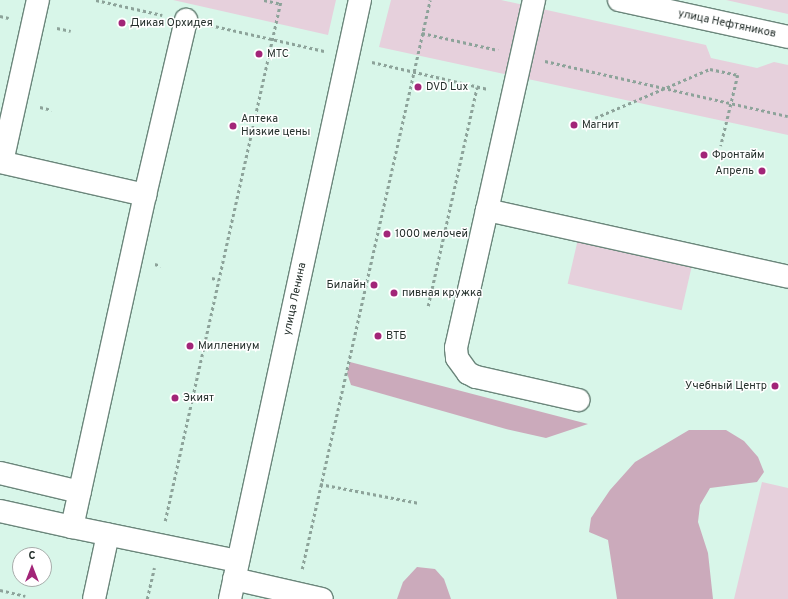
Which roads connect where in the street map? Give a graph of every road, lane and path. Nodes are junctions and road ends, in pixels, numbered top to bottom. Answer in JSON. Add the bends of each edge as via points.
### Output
{"nodes":[{"id":1,"x":38,"y":0,"type":"edge"},
{"id":2,"x":96,"y":0,"type":"edge"},
{"id":3,"x":264,"y":0,"type":"edge"},
{"id":4,"x":281,"y":0,"type":"edge"},
{"id":5,"x":360,"y":0,"type":"edge"},
{"id":6,"x":430,"y":0,"type":"edge"},
{"id":7,"x":534,"y":0,"type":"edge"},
{"id":8,"x":619,"y":0,"type":"edge"},
{"id":9,"x":281,"y":4,"type":"junction"},
{"id":10,"x":186,"y":20,"type":"junction"},
{"id":11,"x":422,"y":33,"type":"junction"},
{"id":12,"x":788,"y":37,"type":"edge"},
{"id":13,"x":273,"y":40,"type":"junction"},
{"id":14,"x":521,"y":55,"type":"junction"},
{"id":15,"x":348,"y":56,"type":"junction"},
{"id":16,"x":413,"y":72,"type":"junction"},
{"id":17,"x":477,"y":87,"type":"junction"},
{"id":18,"x":666,"y":88,"type":"junction"},
{"id":19,"x":512,"y":95,"type":"junction"},
{"id":20,"x":732,"y":103,"type":"junction"},
{"id":21,"x":788,"y":116,"type":"edge"},
{"id":22,"x":595,"y":118,"type":"dead end"},
{"id":23,"x":721,"y":146,"type":"dead end"},
{"id":24,"x":1,"y":162,"type":"edge"},
{"id":25,"x":145,"y":196,"type":"junction"},
{"id":26,"x":487,"y":210,"type":"junction"},
{"id":27,"x":788,"y":277,"type":"edge"},
{"id":28,"x":212,"y":278,"type":"dead end"},
{"id":29,"x":218,"y":280,"type":"junction"},
{"id":30,"x":428,"y":306,"type":"dead end"},
{"id":31,"x":578,"y":400,"type":"dead end"},
{"id":32,"x":0,"y":473,"type":"edge"},
{"id":33,"x":320,"y":484,"type":"junction"},
{"id":34,"x":80,"y":492,"type":"junction"},
{"id":35,"x":419,"y":503,"type":"dead end"},
{"id":36,"x":0,"y":511,"type":"edge"},
{"id":37,"x":72,"y":527,"type":"junction"},
{"id":38,"x":108,"y":534,"type":"junction"},
{"id":39,"x":159,"y":545,"type":"junction"},
{"id":40,"x":234,"y":580,"type":"edge"},
{"id":41,"x":0,"y":590,"type":"edge"},
{"id":42,"x":296,"y":593,"type":"junction"},
{"id":43,"x":24,"y":596,"type":"dead end"},
{"id":44,"x":94,"y":599,"type":"edge"},
{"id":45,"x":147,"y":599,"type":"edge"},
{"id":46,"x":322,"y":599,"type":"edge"}],
"edges":[{"from":1,"to":24,"type":"main road"},
{"from":2,"to":10,"type":"path"},
{"from":3,"to":9,"type":"path"},
{"from":4,"to":9,"type":"path"},
{"from":5,"to":15,"type":"main road","name":"улица Ленина"},
{"from":6,"to":11,"type":"path"},
{"from":7,"to":14,"type":"main road"},
{"from":8,"to":12,"type":"main road","name":"улица Нефтяников"},
{"from":9,"to":13,"type":"path"},
{"from":10,"to":13,"type":"path"},
{"from":10,"to":25,"type":"main road"},
{"from":11,"to":14,"type":"path"},
{"from":11,"to":16,"type":"path"},
{"from":13,"to":15,"type":"path"},
{"from":13,"to":29,"type":"path"},
{"from":14,"to":18,"type":"path"},
{"from":14,"to":19,"type":"main road"},
{"from":15,"to":16,"type":"path"},
{"from":15,"to":40,"type":"main road","name":"улица Ленина"},
{"from":16,"to":17,"type":"path"},
{"from":16,"to":33,"type":"path"},
{"from":17,"to":19,"type":"path"},
{"from":17,"to":30,"type":"path"},
{"from":18,"to":20,"type":"path"},
{"from":18,"to":20,"type":"path","via":[[710,69],[738,75]]},
{"from":18,"to":22,"type":"path"},
{"from":19,"to":26,"type":"main road"},
{"from":20,"to":21,"type":"path"},
{"from":20,"to":23,"type":"path"},
{"from":24,"to":25,"type":"main road"},
{"from":25,"to":34,"type":"main road"},
{"from":26,"to":27,"type":"main road"},
{"from":26,"to":31,"type":"main road","via":[[456,348],[457,358],[468,373],[476,377]]},
{"from":28,"to":29,"type":"path"},
{"from":29,"to":39,"type":"path"},
{"from":32,"to":34,"type":"main road"},
{"from":33,"to":35,"type":"path"},
{"from":33,"to":42,"type":"path"},
{"from":34,"to":37,"type":"main road"},
{"from":36,"to":37,"type":"main road"},
{"from":37,"to":38,"type":"main road"},
{"from":38,"to":39,"type":"main road"},
{"from":38,"to":44,"type":"main road"},
{"from":39,"to":40,"type":"main road"},
{"from":39,"to":45,"type":"path"},
{"from":40,"to":42,"type":"main road"},
{"from":41,"to":43,"type":"path"},
{"from":42,"to":46,"type":"main road"}]}
